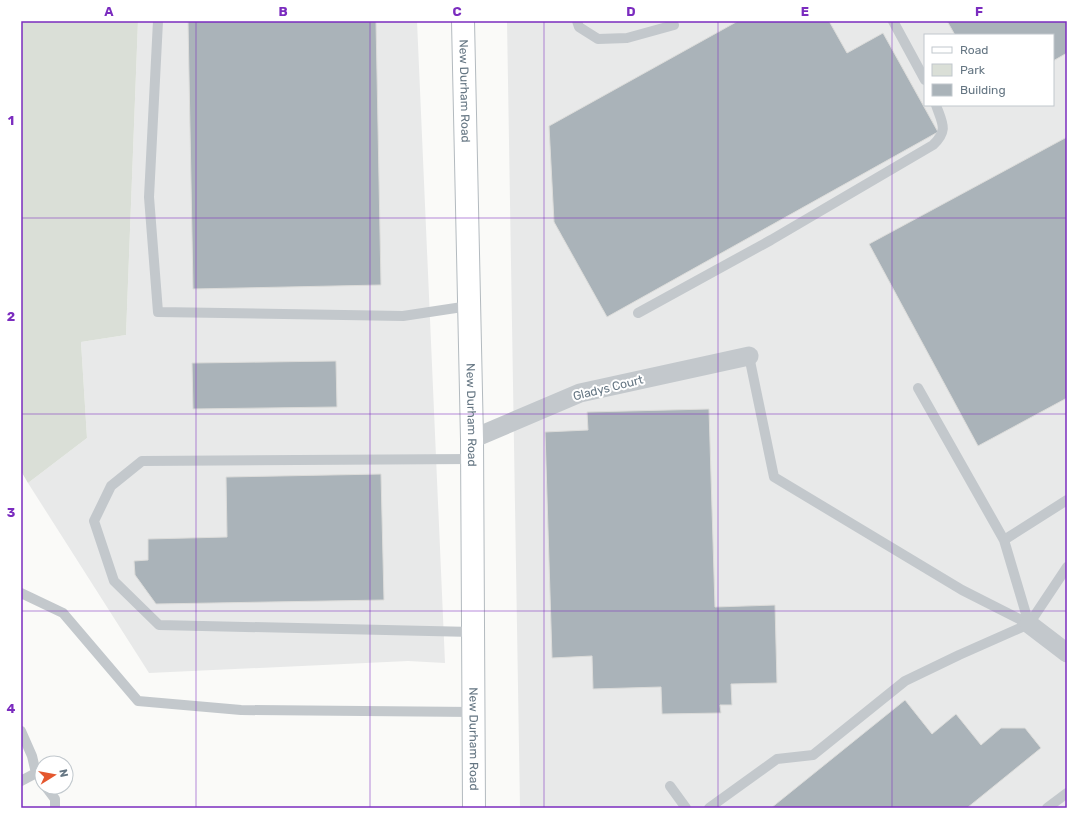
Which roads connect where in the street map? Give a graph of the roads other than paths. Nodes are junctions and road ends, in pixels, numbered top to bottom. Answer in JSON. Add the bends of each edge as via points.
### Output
{"nodes":[{"id":1,"x":158,"y":21,"type":"edge"},
{"id":2,"x":463,"y":21,"type":"edge"},
{"id":3,"x":577,"y":21,"type":"edge"},
{"id":4,"x":893,"y":21,"type":"edge"},
{"id":5,"x":674,"y":25,"type":"dead end"},
{"id":6,"x":924,"y":78,"type":"edge"},
{"id":7,"x":936,"y":106,"type":"edge"},
{"id":8,"x":469,"y":306,"type":"junction"},
{"id":9,"x":638,"y":313,"type":"dead end"},
{"id":10,"x":749,"y":356,"type":"joint"},
{"id":11,"x":918,"y":388,"type":"dead end"},
{"id":12,"x":472,"y":449,"type":"junction"},
{"id":13,"x":1067,"y":500,"type":"edge"},
{"id":14,"x":1004,"y":540,"type":"junction"},
{"id":15,"x":1067,"y":567,"type":"edge"},
{"id":16,"x":21,"y":593,"type":"edge"},
{"id":17,"x":1029,"y":624,"type":"junction"},
{"id":18,"x":473,"y":632,"type":"junction"},
{"id":19,"x":1067,"y":653,"type":"edge"},
{"id":20,"x":474,"y":712,"type":"junction"},
{"id":21,"x":21,"y":731,"type":"edge"},
{"id":22,"x":34,"y":762,"type":"edge"},
{"id":23,"x":34,"y":778,"type":"edge"},
{"id":24,"x":21,"y":781,"type":"edge"},
{"id":25,"x":670,"y":786,"type":"dead end"},
{"id":26,"x":1067,"y":793,"type":"edge"},
{"id":27,"x":52,"y":795,"type":"edge"},
{"id":28,"x":55,"y":808,"type":"edge"},
{"id":29,"x":474,"y":808,"type":"edge"},
{"id":30,"x":686,"y":808,"type":"edge"},
{"id":31,"x":709,"y":808,"type":"edge"},
{"id":32,"x":1047,"y":808,"type":"edge"}],
"edges":[{"from":1,"to":8,"type":"lane","via":[[149,197],[158,312],[403,316]]},
{"from":2,"to":8,"type":"main road","name":"New Durham Road"},
{"from":3,"to":5,"type":"lane","via":[[579,27],[598,39],[627,38]]},
{"from":4,"to":6,"type":"lane"},
{"from":7,"to":9,"type":"lane","via":[[943,127],[941,137],[933,145],[772,240]]},
{"from":8,"to":12,"type":"main road","name":"New Durham Road"},
{"from":10,"to":12,"type":"street","name":"Gladys Court","via":[[580,393]]},
{"from":10,"to":17,"type":"lane","via":[[774,477],[962,590]]},
{"from":11,"to":14,"type":"lane"},
{"from":12,"to":18,"type":"main road","name":"New Durham Road"},
{"from":12,"to":18,"type":"lane","via":[[142,461],[111,486],[94,521],[114,581],[159,625]]},
{"from":13,"to":14,"type":"lane"},
{"from":14,"to":17,"type":"lane"},
{"from":15,"to":17,"type":"lane"},
{"from":16,"to":20,"type":"lane","via":[[63,613],[138,701],[241,710]]},
{"from":17,"to":19,"type":"street"},
{"from":17,"to":31,"type":"lane","via":[[905,681],[813,755],[777,759]]},
{"from":18,"to":20,"type":"main road","name":"New Durham Road"},
{"from":20,"to":29,"type":"main road","name":"New Durham Road"},
{"from":21,"to":22,"type":"lane"},
{"from":23,"to":24,"type":"lane"},
{"from":25,"to":30,"type":"lane"},
{"from":26,"to":32,"type":"lane"},
{"from":27,"to":28,"type":"lane","via":[[55,799]]}]}
